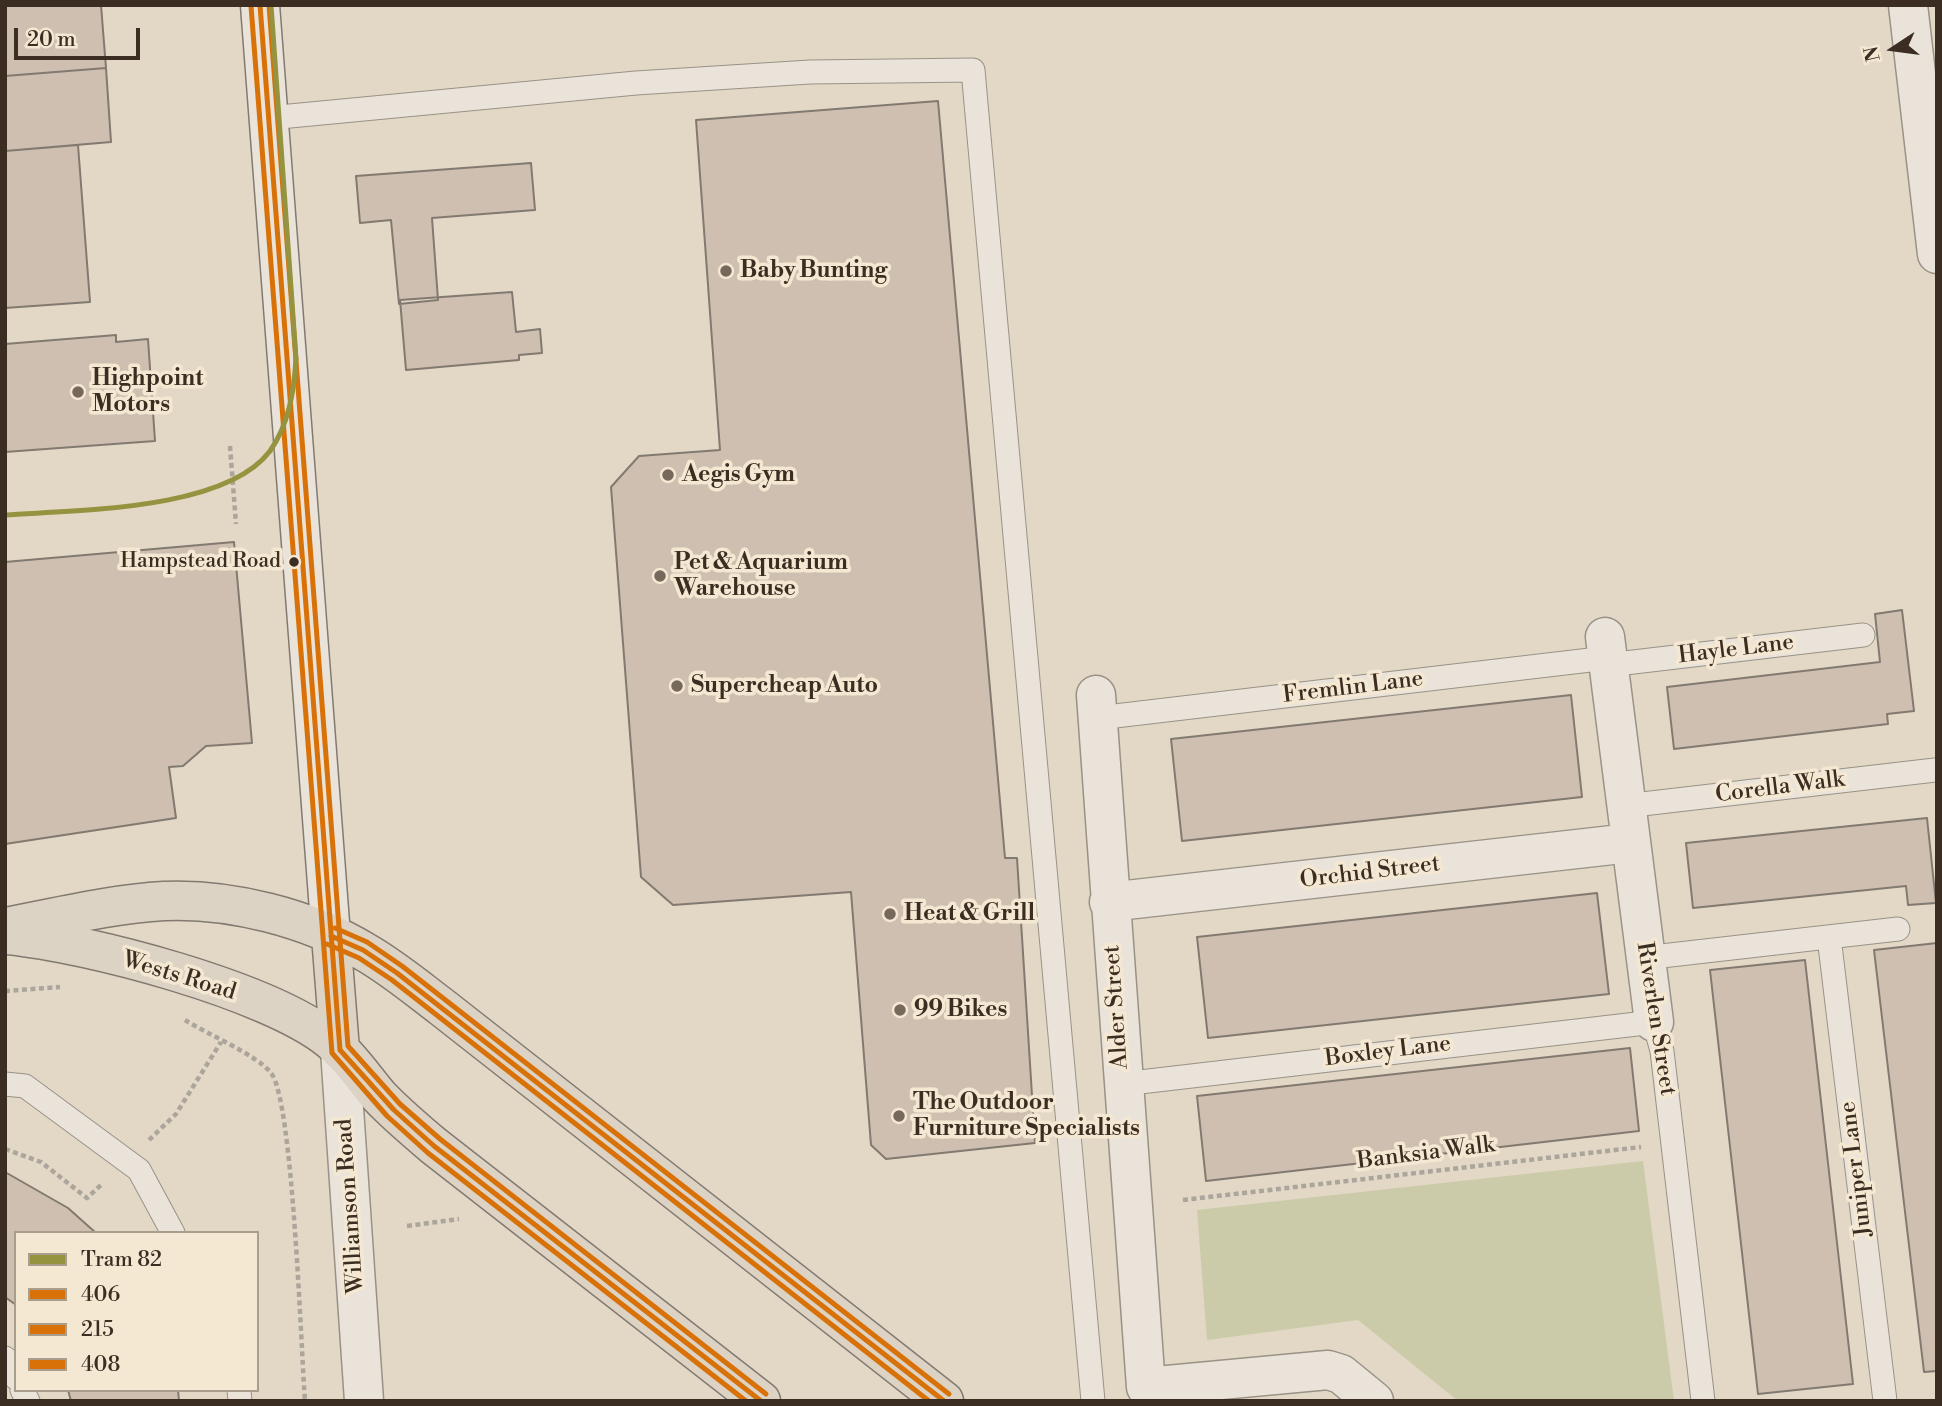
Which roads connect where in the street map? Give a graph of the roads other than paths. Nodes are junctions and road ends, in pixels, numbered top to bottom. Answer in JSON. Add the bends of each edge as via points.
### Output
{"nodes":[{"id":1,"x":260,"y":5,"type":"edge"},
{"id":2,"x":1908,"y":5,"type":"edge"},
{"id":3,"x":269,"y":118,"type":"junction"},
{"id":4,"x":1937,"y":254,"type":"edge"},
{"id":5,"x":1863,"y":635,"type":"dead end"},
{"id":6,"x":1607,"y":653,"type":"junction"},
{"id":7,"x":1097,"y":707,"type":"joint"},
{"id":8,"x":1935,"y":770,"type":"dead end"},
{"id":9,"x":1628,"y":824,"type":"junction"},
{"id":10,"x":1109,"y":902,"type":"junction"},
{"id":11,"x":5,"y":927,"type":"edge"},
{"id":12,"x":1898,"y":929,"type":"dead end"},
{"id":13,"x":5,"y":935,"type":"edge"},
{"id":14,"x":331,"y":936,"type":"junction"},
{"id":15,"x":1829,"y":937,"type":"junction"},
{"id":16,"x":1644,"y":958,"type":"junction"},
{"id":17,"x":1654,"y":1022,"type":"junction"},
{"id":18,"x":340,"y":1050,"type":"junction"},
{"id":19,"x":5,"y":1084,"type":"edge"},
{"id":20,"x":1123,"y":1084,"type":"junction"},
{"id":21,"x":172,"y":1231,"type":"edge"},
{"id":22,"x":5,"y":1357,"type":"edge"},
{"id":23,"x":14,"y":1374,"type":"edge"},
{"id":24,"x":1149,"y":1396,"type":"edge"},
{"id":25,"x":364,"y":1401,"type":"edge"},
{"id":26,"x":761,"y":1401,"type":"edge"},
{"id":27,"x":944,"y":1401,"type":"edge"},
{"id":28,"x":1093,"y":1401,"type":"edge"},
{"id":29,"x":1374,"y":1401,"type":"edge"},
{"id":30,"x":1703,"y":1401,"type":"edge"},
{"id":31,"x":1885,"y":1401,"type":"edge"}],
"edges":[{"from":1,"to":3,"type":"street","name":"Williamson Road"},
{"from":2,"to":4,"type":"street"},
{"from":3,"to":14,"type":"street","name":"Williamson Road"},
{"from":3,"to":28,"type":"lane","via":[[636,83],[810,72],[973,70]]},
{"from":5,"to":6,"type":"lane","name":"Hayle Lane"},
{"from":6,"to":7,"type":"lane","name":"Fremlin Lane"},
{"from":6,"to":9,"type":"street","name":"Riverlen Street"},
{"from":7,"to":10,"type":"street","name":"Alder Street"},
{"from":8,"to":9,"type":"lane","name":"Corella Walk"},
{"from":9,"to":10,"type":"street","name":"Orchid Street"},
{"from":9,"to":16,"type":"street","name":"Riverlen Street"},
{"from":10,"to":20,"type":"street","name":"Alder Street"},
{"from":11,"to":14,"type":"main road","via":[[129,905],[185,901],[251,909]]},
{"from":12,"to":15,"type":"lane"},
{"from":13,"to":18,"type":"main road","name":"Wests Road","via":[[137,962],[223,989],[295,1018]]},
{"from":14,"to":18,"type":"main road","name":"Williamson Road"},
{"from":14,"to":27,"type":"main road","via":[[363,950],[406,980]]},
{"from":15,"to":16,"type":"lane"},
{"from":15,"to":31,"type":"lane","name":"Juniper Lane"},
{"from":16,"to":17,"type":"street","name":"Riverlen Street"},
{"from":17,"to":20,"type":"lane","name":"Boxley Lane"},
{"from":17,"to":30,"type":"lane","name":"Riverlen Street","via":[[1662,1051]]},
{"from":18,"to":25,"type":"street","name":"Williamson Road"},
{"from":18,"to":26,"type":"main road","via":[[394,1110],[435,1146]]},
{"from":19,"to":21,"type":"lane","via":[[25,1086],[139,1170]]},
{"from":20,"to":24,"type":"street","name":"Alder Street"},
{"from":22,"to":23,"type":"lane"},
{"from":24,"to":29,"type":"street","via":[[1328,1370],[1341,1374]]}]}
